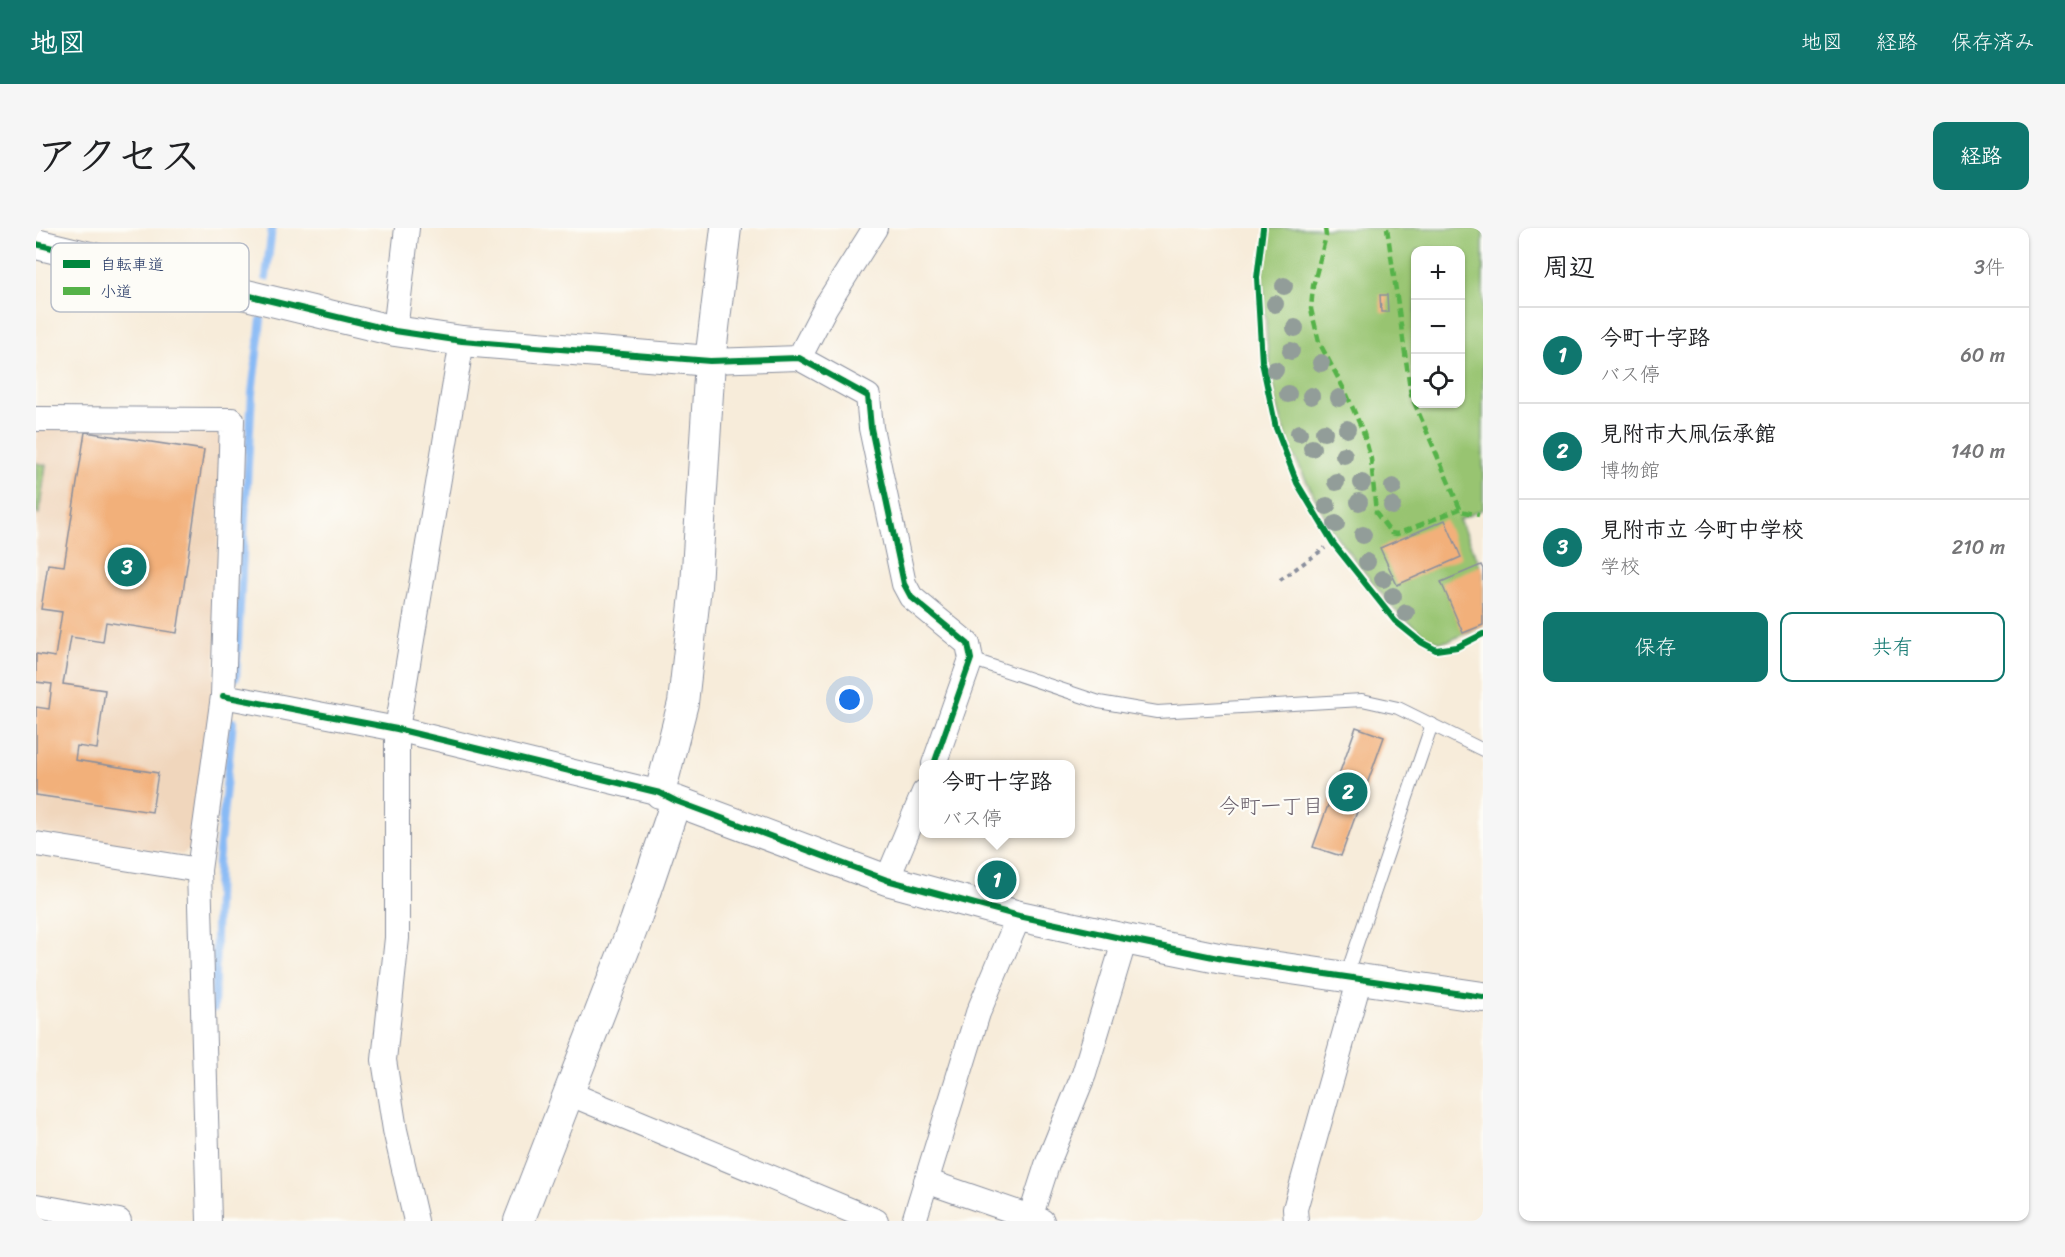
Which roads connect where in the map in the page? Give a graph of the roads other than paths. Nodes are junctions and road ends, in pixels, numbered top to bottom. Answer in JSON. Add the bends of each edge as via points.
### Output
{"nodes":[{"id":1,"x":407,"y":228,"type":"edge"},
{"id":2,"x":726,"y":228,"type":"edge"},
{"id":3,"x":875,"y":228,"type":"edge"},
{"id":4,"x":41,"y":239,"type":"edge"},
{"id":5,"x":56,"y":243,"type":"edge"},
{"id":6,"x":249,"y":293,"type":"edge"},
{"id":7,"x":395,"y":331,"type":"junction"},
{"id":8,"x":462,"y":341,"type":"junction"},
{"id":9,"x":799,"y":358,"type":"junction"},
{"id":10,"x":710,"y":362,"type":"junction"},
{"id":11,"x":36,"y":419,"type":"edge"},
{"id":12,"x":971,"y":659,"type":"junction"},
{"id":13,"x":223,"y":696,"type":"junction"},
{"id":14,"x":1432,"y":724,"type":"junction"},
{"id":15,"x":397,"y":729,"type":"junction"},
{"id":16,"x":1483,"y":750,"type":"edge"},
{"id":17,"x":936,"y":760,"type":"edge"},
{"id":18,"x":668,"y":797,"type":"junction"},
{"id":19,"x":919,"y":804,"type":"edge"},
{"id":20,"x":36,"y":844,"type":"edge"},
{"id":21,"x":199,"y":870,"type":"junction"},
{"id":22,"x":887,"y":880,"type":"junction"},
{"id":23,"x":1019,"y":915,"type":"junction"},
{"id":24,"x":1125,"y":939,"type":"junction"},
{"id":25,"x":1353,"y":977,"type":"junction"},
{"id":26,"x":1483,"y":997,"type":"edge"},
{"id":27,"x":568,"y":1093,"type":"junction"},
{"id":28,"x":926,"y":1181,"type":"junction"},
{"id":29,"x":36,"y":1206,"type":"edge"},
{"id":30,"x":1036,"y":1220,"type":"edge"},
{"id":31,"x":119,"y":1221,"type":"edge"},
{"id":32,"x":209,"y":1221,"type":"edge"},
{"id":33,"x":416,"y":1221,"type":"edge"},
{"id":34,"x":519,"y":1221,"type":"edge"},
{"id":35,"x":876,"y":1221,"type":"edge"},
{"id":36,"x":914,"y":1221,"type":"edge"},
{"id":37,"x":1296,"y":1221,"type":"edge"}],
"edges":[{"from":1,"to":7,"type":"street"},
{"from":2,"to":10,"type":"street"},
{"from":3,"to":9,"type":"street"},
{"from":4,"to":5,"type":"street"},
{"from":6,"to":7,"type":"street"},
{"from":7,"to":8,"type":"street"},
{"from":8,"to":10,"type":"street"},
{"from":8,"to":15,"type":"street"},
{"from":9,"to":10,"type":"street"},
{"from":9,"to":12,"type":"street","via":[[868,396],[871,428],[904,584],[911,597],[968,644]]},
{"from":10,"to":18,"type":"street","via":[[694,610]]},
{"from":11,"to":13,"type":"street","via":[[232,420]]},
{"from":12,"to":14,"type":"lane","via":[[1099,702],[1157,712],[1362,700],[1398,708]]},
{"from":12,"to":17,"type":"street"},
{"from":13,"to":15,"type":"street"},
{"from":13,"to":21,"type":"street"},
{"from":14,"to":16,"type":"lane"},
{"from":14,"to":25,"type":"lane"},
{"from":15,"to":18,"type":"street"},
{"from":15,"to":33,"type":"street","via":[[397,938],[384,1060]]},
{"from":18,"to":22,"type":"street"},
{"from":18,"to":27,"type":"street","via":[[635,922]]},
{"from":19,"to":22,"type":"street"},
{"from":20,"to":21,"type":"street"},
{"from":21,"to":32,"type":"street"},
{"from":22,"to":23,"type":"street"},
{"from":23,"to":24,"type":"street"},
{"from":23,"to":28,"type":"street","via":[[978,1013]]},
{"from":24,"to":25,"type":"street"},
{"from":24,"to":30,"type":"street","via":[[1084,1074],[1047,1165]]},
{"from":25,"to":26,"type":"street"},
{"from":25,"to":37,"type":"street","via":[[1295,1209]]},
{"from":27,"to":34,"type":"street"},
{"from":27,"to":35,"type":"street"},
{"from":28,"to":30,"type":"street"},
{"from":28,"to":36,"type":"street"},
{"from":29,"to":31,"type":"street"}]}
